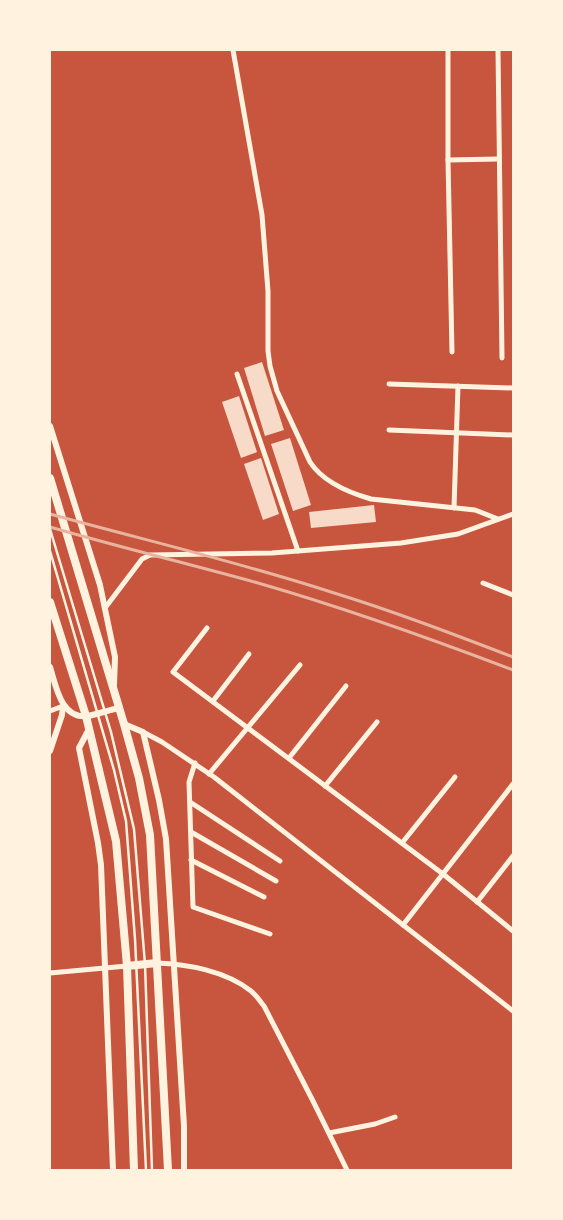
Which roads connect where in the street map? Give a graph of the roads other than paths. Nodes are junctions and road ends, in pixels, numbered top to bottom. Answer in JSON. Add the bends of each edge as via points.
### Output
{"nodes":[{"id":1,"x":233,"y":50,"type":"edge"},
{"id":2,"x":448,"y":50,"type":"edge"},
{"id":3,"x":498,"y":50,"type":"edge"},
{"id":4,"x":499,"y":159,"type":"junction"},
{"id":5,"x":448,"y":160,"type":"junction"},
{"id":6,"x":452,"y":352,"type":"dead end"},
{"id":7,"x":502,"y":358,"type":"dead end"},
{"id":8,"x":237,"y":374,"type":"dead end"},
{"id":9,"x":389,"y":384,"type":"dead end"},
{"id":10,"x":458,"y":386,"type":"junction"},
{"id":11,"x":513,"y":388,"type":"edge"},
{"id":12,"x":50,"y":426,"type":"edge"},
{"id":13,"x":389,"y":430,"type":"dead end"},
{"id":14,"x":456,"y":432,"type":"junction"},
{"id":15,"x":513,"y":435,"type":"edge"},
{"id":16,"x":50,"y":478,"type":"edge"},
{"id":17,"x":454,"y":508,"type":"junction"},
{"id":18,"x":513,"y":514,"type":"edge"},
{"id":19,"x":498,"y":518,"type":"junction"},
{"id":20,"x":50,"y":529,"type":"edge"},
{"id":21,"x":50,"y":551,"type":"edge"},
{"id":22,"x":298,"y":551,"type":"junction"},
{"id":23,"x":482,"y":583,"type":"dead end"},
{"id":24,"x":513,"y":595,"type":"edge"},
{"id":25,"x":50,"y":602,"type":"edge"},
{"id":26,"x":105,"y":608,"type":"junction"},
{"id":27,"x":207,"y":628,"type":"dead end"},
{"id":28,"x":249,"y":654,"type":"dead end"},
{"id":29,"x":300,"y":665,"type":"dead end"},
{"id":30,"x":50,"y":667,"type":"edge"},
{"id":31,"x":346,"y":686,"type":"dead end"},
{"id":32,"x":114,"y":689,"type":"junction"},
{"id":33,"x":213,"y":701,"type":"junction"},
{"id":34,"x":63,"y":706,"type":"junction"},
{"id":35,"x":119,"y":708,"type":"junction"},
{"id":36,"x":50,"y":711,"type":"edge"},
{"id":37,"x":105,"y":711,"type":"junction"},
{"id":38,"x":97,"y":713,"type":"junction"},
{"id":39,"x":86,"y":716,"type":"junction"},
{"id":40,"x":377,"y":722,"type":"dead end"},
{"id":41,"x":124,"y":724,"type":"junction"},
{"id":42,"x":89,"y":729,"type":"junction"},
{"id":43,"x":249,"y":729,"type":"junction"},
{"id":44,"x":143,"y":732,"type":"junction"},
{"id":45,"x":50,"y":751,"type":"edge"},
{"id":46,"x":289,"y":758,"type":"junction"},
{"id":47,"x":194,"y":763,"type":"junction"},
{"id":48,"x":210,"y":774,"type":"junction"},
{"id":49,"x":454,"y":777,"type":"dead end"},
{"id":50,"x":513,"y":784,"type":"edge"},
{"id":51,"x":325,"y":786,"type":"junction"},
{"id":52,"x":190,"y":802,"type":"junction"},
{"id":53,"x":190,"y":832,"type":"junction"},
{"id":54,"x":402,"y":844,"type":"junction"},
{"id":55,"x":513,"y":856,"type":"edge"},
{"id":56,"x":191,"y":860,"type":"junction"},
{"id":57,"x":280,"y":861,"type":"dead end"},
{"id":58,"x":443,"y":874,"type":"junction"},
{"id":59,"x":276,"y":881,"type":"dead end"},
{"id":60,"x":264,"y":897,"type":"dead end"},
{"id":61,"x":478,"y":902,"type":"junction"},
{"id":62,"x":403,"y":925,"type":"junction"},
{"id":63,"x":513,"y":931,"type":"edge"},
{"id":64,"x":270,"y":934,"type":"dead end"},
{"id":65,"x":156,"y":963,"type":"junction"},
{"id":66,"x":145,"y":964,"type":"junction"},
{"id":67,"x":173,"y":964,"type":"junction"},
{"id":68,"x":136,"y":965,"type":"junction"},
{"id":69,"x":127,"y":966,"type":"junction"},
{"id":70,"x":105,"y":968,"type":"junction"},
{"id":71,"x":50,"y":973,"type":"edge"},
{"id":72,"x":513,"y":1011,"type":"edge"},
{"id":73,"x":395,"y":1117,"type":"dead end"},
{"id":74,"x":329,"y":1133,"type":"junction"},
{"id":75,"x":112,"y":1170,"type":"edge"},
{"id":76,"x":134,"y":1170,"type":"edge"},
{"id":77,"x":146,"y":1170,"type":"edge"},
{"id":78,"x":152,"y":1170,"type":"edge"},
{"id":79,"x":168,"y":1170,"type":"edge"},
{"id":80,"x":184,"y":1170,"type":"edge"},
{"id":81,"x":347,"y":1170,"type":"edge"}],
"edges":[{"from":1,"to":17,"type":"street","via":[[262,215],[270,366],[277,391],[310,462],[333,483],[371,499]]},
{"from":2,"to":5,"type":"street"},
{"from":3,"to":4,"type":"street"},
{"from":4,"to":5,"type":"street"},
{"from":4,"to":7,"type":"street"},
{"from":5,"to":6,"type":"street"},
{"from":8,"to":22,"type":"street"},
{"from":9,"to":10,"type":"street"},
{"from":10,"to":11,"type":"street"},
{"from":10,"to":14,"type":"street"},
{"from":12,"to":26,"type":"street"},
{"from":13,"to":14,"type":"street"},
{"from":14,"to":15,"type":"street"},
{"from":14,"to":17,"type":"street"},
{"from":16,"to":32,"type":"main road"},
{"from":17,"to":19,"type":"street","via":[[478,510]]},
{"from":18,"to":19,"type":"street"},
{"from":19,"to":22,"type":"street","via":[[458,534],[426,540]]},
{"from":20,"to":37,"type":"lane"},
{"from":21,"to":38,"type":"lane"},
{"from":22,"to":26,"type":"street","via":[[150,555],[142,559]]},
{"from":23,"to":24,"type":"street"},
{"from":25,"to":39,"type":"main road"},
{"from":26,"to":32,"type":"street","via":[[115,656]]},
{"from":27,"to":33,"type":"street","via":[[173,672]]},
{"from":28,"to":33,"type":"street"},
{"from":29,"to":43,"type":"street"},
{"from":30,"to":34,"type":"street"},
{"from":31,"to":46,"type":"street"},
{"from":32,"to":35,"type":"main road"},
{"from":33,"to":43,"type":"street"},
{"from":34,"to":36,"type":"street"},
{"from":34,"to":39,"type":"street","via":[[76,715]]},
{"from":34,"to":45,"type":"street"},
{"from":35,"to":37,"type":"street"},
{"from":35,"to":41,"type":"main road"},
{"from":37,"to":38,"type":"street"},
{"from":37,"to":66,"type":"lane","via":[[134,829]]},
{"from":38,"to":39,"type":"street"},
{"from":38,"to":68,"type":"lane","via":[[126,821]]},
{"from":39,"to":42,"type":"main road"},
{"from":40,"to":51,"type":"street"},
{"from":41,"to":44,"type":"street"},
{"from":41,"to":65,"type":"main road","via":[[150,835]]},
{"from":42,"to":69,"type":"main road","via":[[116,841]]},
{"from":42,"to":70,"type":"street","via":[[79,748],[98,842]]},
{"from":43,"to":46,"type":"street"},
{"from":43,"to":48,"type":"street"},
{"from":44,"to":47,"type":"street"},
{"from":44,"to":67,"type":"street","via":[[166,839]]},
{"from":46,"to":51,"type":"street"},
{"from":47,"to":48,"type":"street"},
{"from":47,"to":52,"type":"street","via":[[189,782]]},
{"from":48,"to":62,"type":"street"},
{"from":49,"to":54,"type":"street"},
{"from":50,"to":58,"type":"street"},
{"from":51,"to":54,"type":"street"},
{"from":52,"to":53,"type":"street"},
{"from":52,"to":57,"type":"street"},
{"from":53,"to":56,"type":"street"},
{"from":53,"to":59,"type":"street"},
{"from":54,"to":58,"type":"street"},
{"from":55,"to":61,"type":"street"},
{"from":56,"to":60,"type":"street"},
{"from":56,"to":64,"type":"street","via":[[193,907]]},
{"from":58,"to":61,"type":"street"},
{"from":58,"to":62,"type":"street"},
{"from":61,"to":63,"type":"street"},
{"from":62,"to":72,"type":"street"},
{"from":65,"to":66,"type":"main road"},
{"from":65,"to":67,"type":"street"},
{"from":65,"to":79,"type":"main road"},
{"from":66,"to":68,"type":"main road"},
{"from":66,"to":78,"type":"lane"},
{"from":67,"to":74,"type":"street","via":[[232,980],[253,992],[264,1006]]},
{"from":67,"to":80,"type":"street"},
{"from":68,"to":69,"type":"main road"},
{"from":68,"to":77,"type":"lane"},
{"from":69,"to":70,"type":"street"},
{"from":69,"to":76,"type":"main road"},
{"from":70,"to":71,"type":"street"},
{"from":70,"to":75,"type":"street"},
{"from":73,"to":74,"type":"street"},
{"from":74,"to":81,"type":"street"}]}
